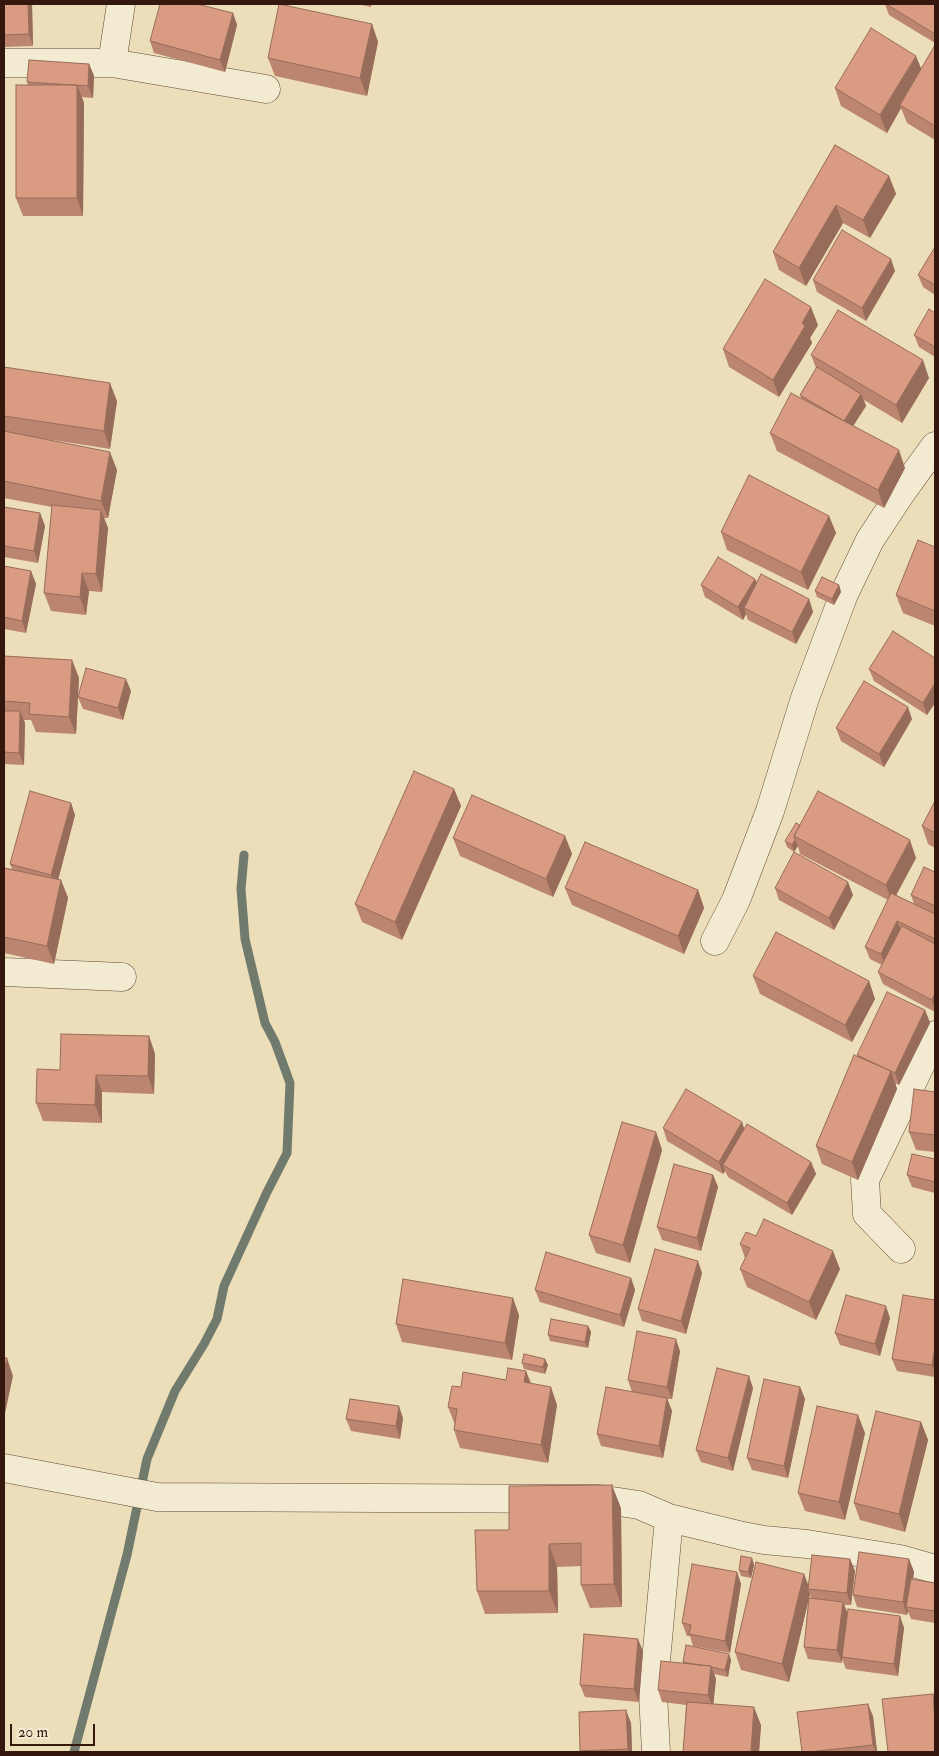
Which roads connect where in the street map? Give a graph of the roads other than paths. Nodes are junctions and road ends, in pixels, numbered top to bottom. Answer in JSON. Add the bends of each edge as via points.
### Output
{"nodes":[{"id":1,"x":121,"y":4,"type":"edge"},
{"id":2,"x":4,"y":63,"type":"edge"},
{"id":3,"x":112,"y":63,"type":"junction"},
{"id":4,"x":266,"y":90,"type":"dead end"},
{"id":5,"x":935,"y":446,"type":"edge"},
{"id":6,"x":715,"y":941,"type":"dead end"},
{"id":7,"x":4,"y":972,"type":"edge"},
{"id":8,"x":122,"y":977,"type":"dead end"},
{"id":9,"x":935,"y":1036,"type":"edge"},
{"id":10,"x":902,"y":1249,"type":"dead end"},
{"id":11,"x":4,"y":1468,"type":"edge"},
{"id":12,"x":669,"y":1518,"type":"junction"},
{"id":13,"x":935,"y":1569,"type":"edge"},
{"id":14,"x":656,"y":1752,"type":"edge"}],
"edges":[{"from":1,"to":3,"type":"street"},
{"from":2,"to":3,"type":"street"},
{"from":3,"to":4,"type":"street"},
{"from":5,"to":6,"type":"street","via":[[870,540],[844,594],[805,698],[770,811],[736,900]]},
{"from":7,"to":8,"type":"street"},
{"from":9,"to":10,"type":"street","via":[[866,1180],[867,1214]]},
{"from":11,"to":12,"type":"street","via":[[157,1497],[600,1499],[639,1505]]},
{"from":12,"to":13,"type":"street","via":[[757,1539],[826,1547]]},
{"from":12,"to":14,"type":"street","via":[[653,1694]]}]}
